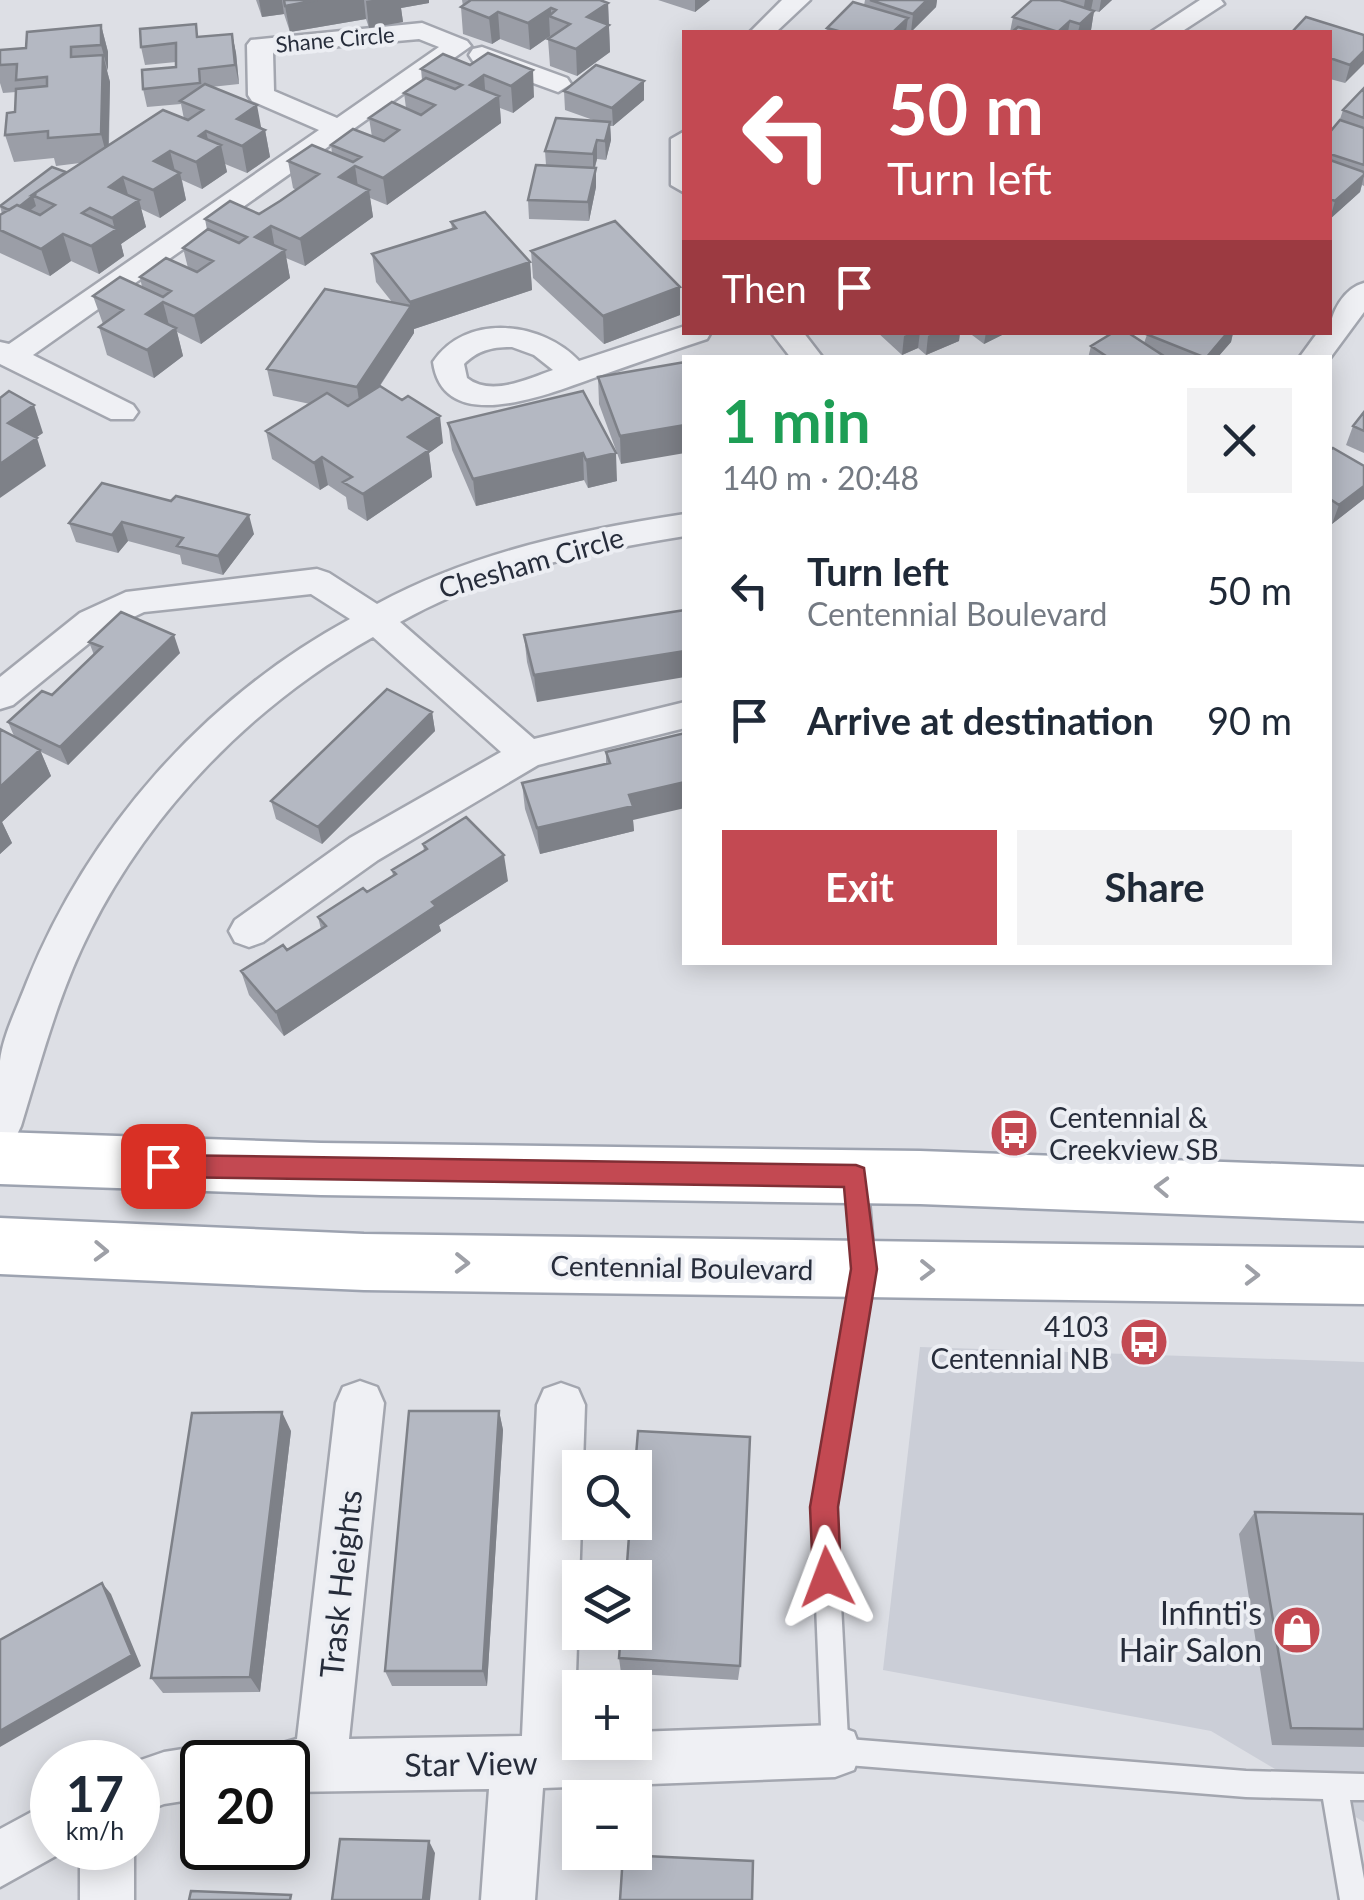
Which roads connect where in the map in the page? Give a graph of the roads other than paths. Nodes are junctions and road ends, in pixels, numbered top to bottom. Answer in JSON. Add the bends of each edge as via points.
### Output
{"nodes":[{"id":1,"x":797,"y":0,"type":"edge"},
{"id":2,"x":1210,"y":4,"type":"dead end"},
{"id":3,"x":764,"y":30,"type":"edge"},
{"id":4,"x":1167,"y":30,"type":"edge"},
{"id":5,"x":458,"y":46,"type":"junction"},
{"id":6,"x":558,"y":84,"type":"dead end"},
{"id":7,"x":340,"y":129,"type":"junction"},
{"id":8,"x":1364,"y":292,"type":"edge"},
{"id":9,"x":1332,"y":334,"type":"edge"},
{"id":10,"x":687,"y":335,"type":"edge"},
{"id":11,"x":789,"y":335,"type":"edge"},
{"id":12,"x":1331,"y":335,"type":"edge"},
{"id":13,"x":5,"y":354,"type":"edge"},
{"id":14,"x":805,"y":355,"type":"edge"},
{"id":15,"x":1316,"y":355,"type":"edge"},
{"id":16,"x":572,"y":372,"type":"dead end"},
{"id":17,"x":122,"y":412,"type":"dead end"},
{"id":18,"x":682,"y":526,"type":"edge"},
{"id":19,"x":372,"y":617,"type":"junction"},
{"id":20,"x":0,"y":696,"type":"edge"},
{"id":21,"x":682,"y":715,"type":"edge"},
{"id":22,"x":527,"y":754,"type":"junction"},
{"id":23,"x":248,"y":931,"type":"dead end"},
{"id":24,"x":0,"y":1126,"type":"edge"},
{"id":25,"x":0,"y":1158,"type":"edge"},
{"id":26,"x":856,"y":1176,"type":"junction"},
{"id":27,"x":1364,"y":1194,"type":"edge"},
{"id":28,"x":2,"y":1246,"type":"edge"},
{"id":29,"x":864,"y":1269,"type":"junction"},
{"id":30,"x":1364,"y":1276,"type":"edge"},
{"id":31,"x":360,"y":1402,"type":"dead end"},
{"id":32,"x":561,"y":1405,"type":"dead end"},
{"id":33,"x":308,"y":1740,"type":"edge"},
{"id":34,"x":835,"y":1752,"type":"junction"},
{"id":35,"x":533,"y":1762,"type":"junction"},
{"id":36,"x":310,"y":1765,"type":"edge"},
{"id":37,"x":1334,"y":1787,"type":"junction"},
{"id":38,"x":1364,"y":1787,"type":"edge"},
{"id":39,"x":30,"y":1842,"type":"edge"},
{"id":40,"x":0,"y":1860,"type":"edge"},
{"id":41,"x":107,"y":1870,"type":"edge"},
{"id":42,"x":107,"y":1900,"type":"edge"},
{"id":43,"x":508,"y":1900,"type":"edge"},
{"id":44,"x":1354,"y":1900,"type":"edge"}],
"edges":[{"from":1,"to":3,"type":"street"},
{"from":2,"to":4,"type":"street"},
{"from":5,"to":6,"type":"street"},
{"from":5,"to":7,"type":"street","name":"Shane Circle"},
{"from":5,"to":7,"type":"street","name":"Shane Circle","via":[[422,31],[260,45],[262,95]]},
{"from":7,"to":13,"type":"street","name":"Shane Circle"},
{"from":8,"to":9,"type":"street"},
{"from":10,"to":16,"type":"street"},
{"from":11,"to":14,"type":"street"},
{"from":12,"to":15,"type":"street"},
{"from":13,"to":17,"type":"street"},
{"from":18,"to":19,"type":"street","name":"Chesham Circle","via":[[551,550]]},
{"from":19,"to":20,"type":"street","via":[[317,582],[138,601],[92,622]]},
{"from":19,"to":22,"type":"street"},
{"from":19,"to":24,"type":"street","name":"Chesham Circle","via":[[254,699],[202,746],[111,858],[41,997]]},
{"from":21,"to":22,"type":"street"},
{"from":22,"to":23,"type":"street","via":[[364,849]]},
{"from":25,"to":26,"type":"main road"},
{"from":27,"to":26,"type":"main road","one_way":true},
{"from":26,"to":29,"type":"lane"},
{"from":28,"to":29,"type":"main road","name":"Centennial Boulevard","one_way":true,"via":[[364,1262]]},
{"from":29,"to":30,"type":"main road","name":"Centennial Boulevard","one_way":true},
{"from":29,"to":34,"type":"lane","via":[[824,1507]]},
{"from":31,"to":33,"type":"street","name":"Trask Heights"},
{"from":32,"to":35,"type":"street"},
{"from":34,"to":35,"type":"street","name":"Star View"},
{"from":34,"to":37,"type":"lane"},
{"from":35,"to":36,"type":"street","name":"Star View"},
{"from":35,"to":43,"type":"street"},
{"from":37,"to":38,"type":"lane"},
{"from":37,"to":44,"type":"lane"},
{"from":39,"to":40,"type":"street"},
{"from":41,"to":42,"type":"street"}]}
